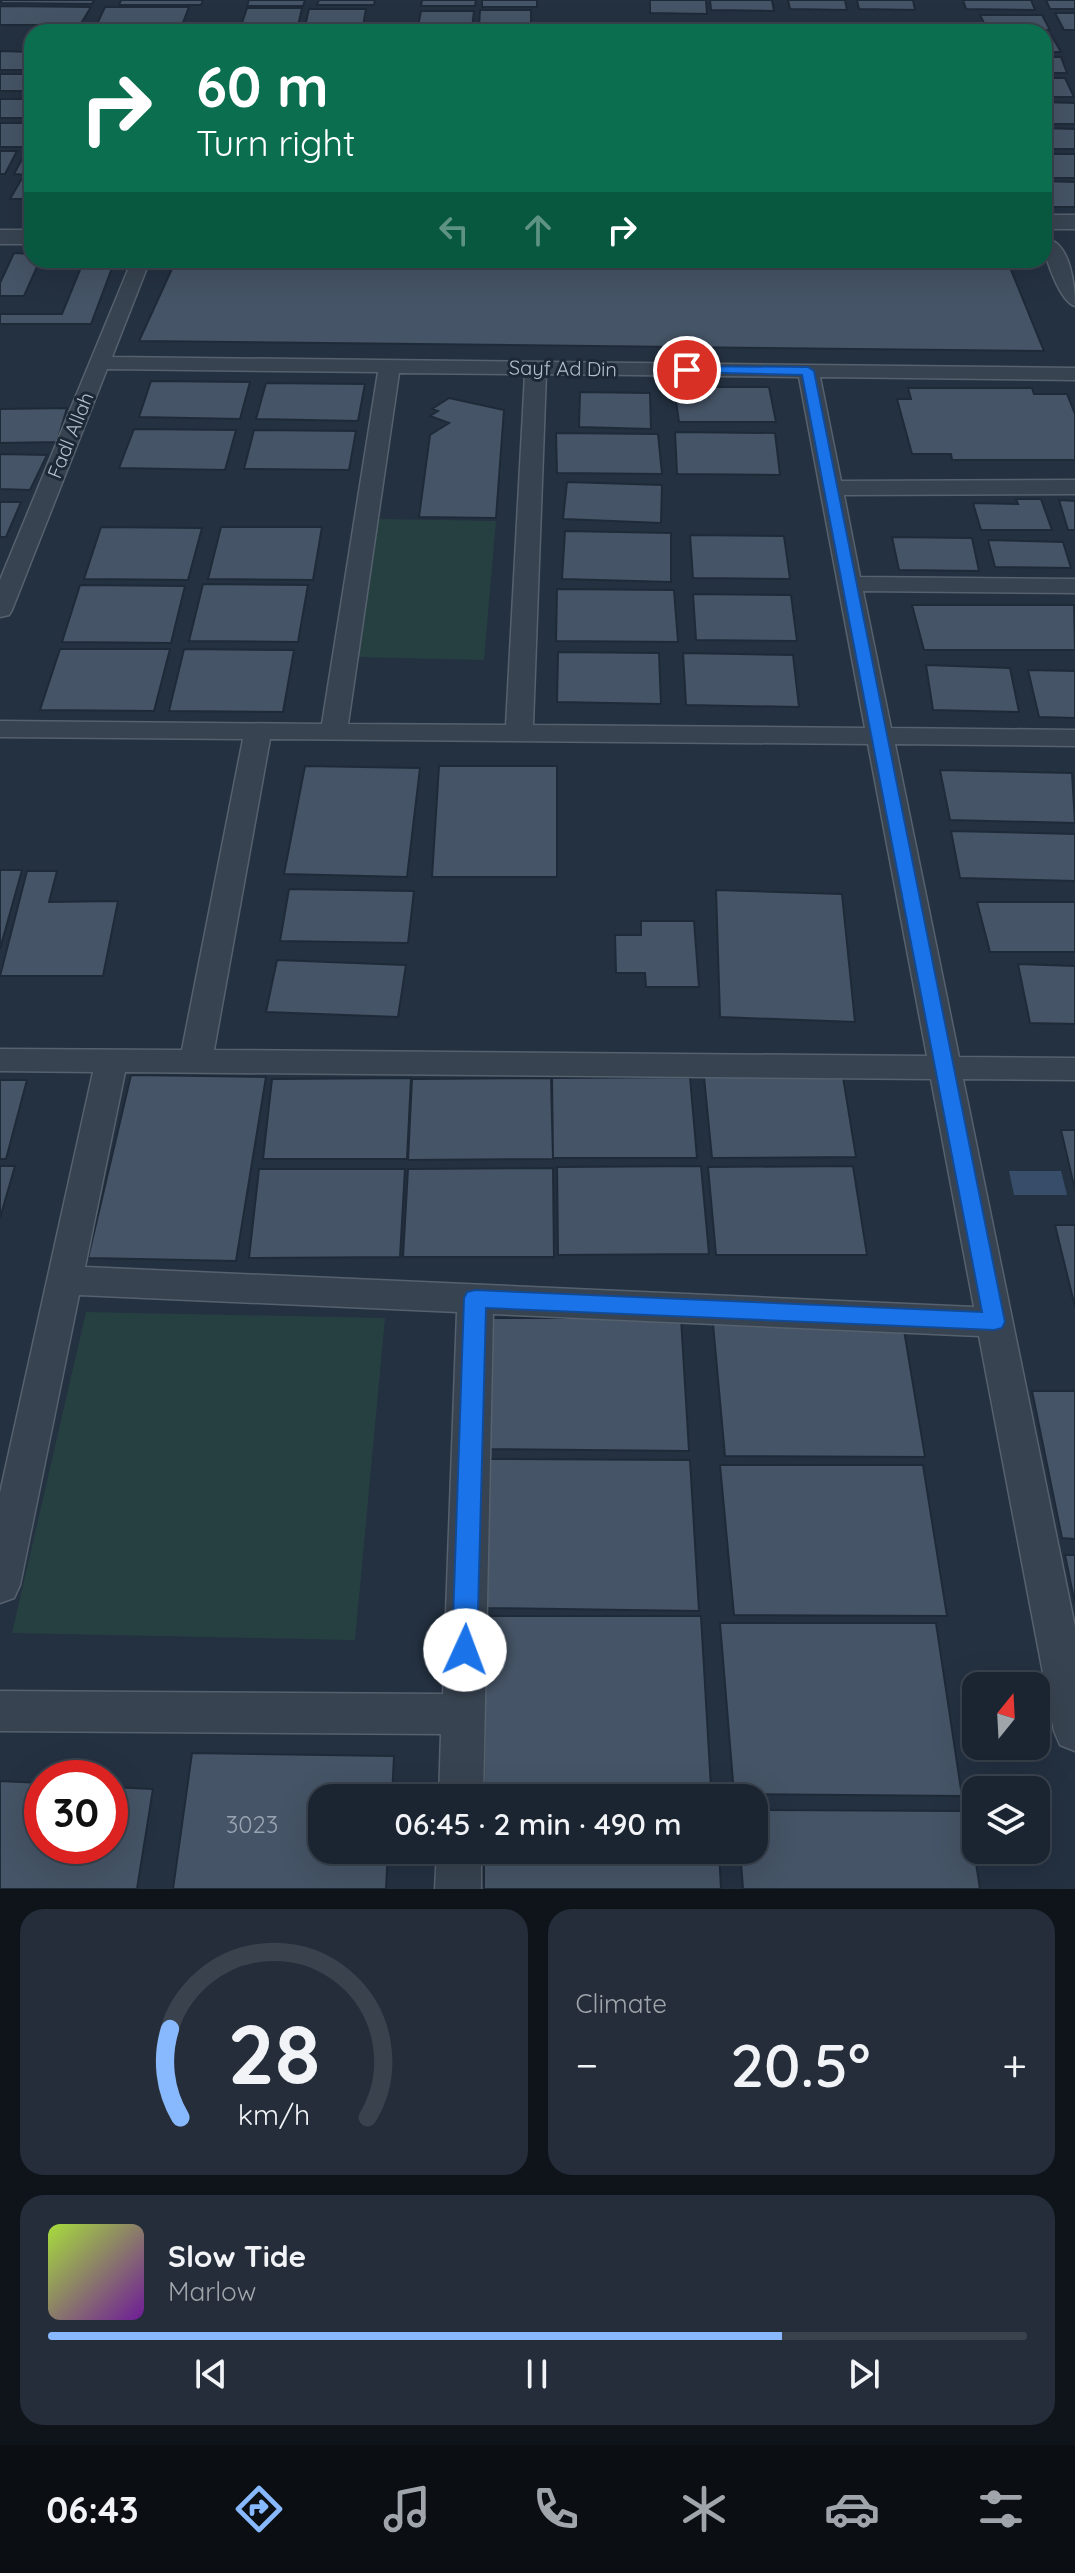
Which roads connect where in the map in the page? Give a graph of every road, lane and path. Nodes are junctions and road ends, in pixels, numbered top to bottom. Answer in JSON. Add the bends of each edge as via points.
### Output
{"nodes":[{"id":1,"x":0,"y":218,"type":"edge"},
{"id":2,"x":24,"y":218,"type":"edge"},
{"id":3,"x":1052,"y":222,"type":"edge"},
{"id":4,"x":1075,"y":222,"type":"edge"},
{"id":5,"x":0,"y":237,"type":"edge"},
{"id":6,"x":24,"y":237,"type":"edge"},
{"id":7,"x":1052,"y":246,"type":"edge"},
{"id":8,"x":1075,"y":246,"type":"edge"},
{"id":9,"x":1052,"y":256,"type":"edge"},
{"id":10,"x":138,"y":268,"type":"edge"},
{"id":11,"x":1075,"y":300,"type":"edge"},
{"id":12,"x":99,"y":363,"type":"junction"},
{"id":13,"x":389,"y":367,"type":"junction"},
{"id":14,"x":536,"y":368,"type":"junction"},
{"id":15,"x":808,"y":371,"type":"junction"},
{"id":16,"x":1075,"y":374,"type":"edge"},
{"id":17,"x":1075,"y":487,"type":"edge"},
{"id":18,"x":831,"y":488,"type":"junction"},
{"id":19,"x":850,"y":584,"type":"junction"},
{"id":20,"x":1075,"y":586,"type":"edge"},
{"id":21,"x":0,"y":610,"type":"edge"},
{"id":22,"x":0,"y":729,"type":"edge"},
{"id":23,"x":258,"y":730,"type":"junction"},
{"id":24,"x":334,"y":732,"type":"junction"},
{"id":25,"x":519,"y":734,"type":"junction"},
{"id":26,"x":880,"y":736,"type":"junction"},
{"id":27,"x":1075,"y":738,"type":"edge"},
{"id":28,"x":0,"y":1060,"type":"edge"},
{"id":29,"x":111,"y":1061,"type":"junction"},
{"id":30,"x":196,"y":1061,"type":"junction"},
{"id":31,"x":945,"y":1068,"type":"junction"},
{"id":32,"x":1075,"y":1069,"type":"edge"},
{"id":33,"x":64,"y":1280,"type":"junction"},
{"id":34,"x":475,"y":1298,"type":"junction"},
{"id":35,"x":994,"y":1322,"type":"junction"},
{"id":36,"x":0,"y":1585,"type":"edge"},
{"id":37,"x":0,"y":1711,"type":"edge"},
{"id":38,"x":463,"y":1714,"type":"junction"},
{"id":39,"x":1075,"y":1731,"type":"edge"},
{"id":40,"x":461,"y":1784,"type":"edge"},
{"id":41,"x":459,"y":1864,"type":"edge"},
{"id":42,"x":458,"y":1889,"type":"edge"}],
"edges":[{"from":1,"to":2,"type":"street"},
{"from":3,"to":4,"type":"street"},
{"from":5,"to":6,"type":"street"},
{"from":7,"to":8,"type":"street"},
{"from":9,"to":11,"type":"street"},
{"from":10,"to":12,"type":"street","name":"Fadl Allah"},
{"from":12,"to":13,"type":"street","name":"Sayf Ad Din"},
{"from":12,"to":21,"type":"street","name":"Fadl Allah"},
{"from":13,"to":14,"type":"street","name":"Sayf Ad Din"},
{"from":13,"to":24,"type":"street"},
{"from":14,"to":15,"type":"street","name":"Sayf Ad Din"},
{"from":14,"to":25,"type":"street"},
{"from":15,"to":16,"type":"street","name":"Sayf Ad Din"},
{"from":15,"to":18,"type":"street"},
{"from":17,"to":18,"type":"street"},
{"from":18,"to":19,"type":"street"},
{"from":19,"to":20,"type":"street"},
{"from":19,"to":26,"type":"street"},
{"from":22,"to":23,"type":"street"},
{"from":23,"to":24,"type":"street"},
{"from":23,"to":30,"type":"street"},
{"from":24,"to":25,"type":"street"},
{"from":25,"to":26,"type":"street"},
{"from":26,"to":27,"type":"street"},
{"from":26,"to":31,"type":"street"},
{"from":28,"to":29,"type":"street"},
{"from":29,"to":30,"type":"street"},
{"from":29,"to":33,"type":"street"},
{"from":30,"to":31,"type":"street"},
{"from":31,"to":32,"type":"street"},
{"from":31,"to":35,"type":"street"},
{"from":33,"to":34,"type":"street"},
{"from":33,"to":36,"type":"street"},
{"from":34,"to":35,"type":"street"},
{"from":34,"to":38,"type":"street"},
{"from":35,"to":39,"type":"street"},
{"from":37,"to":38,"type":"street"},
{"from":38,"to":40,"type":"street"},
{"from":41,"to":42,"type":"street"}]}
